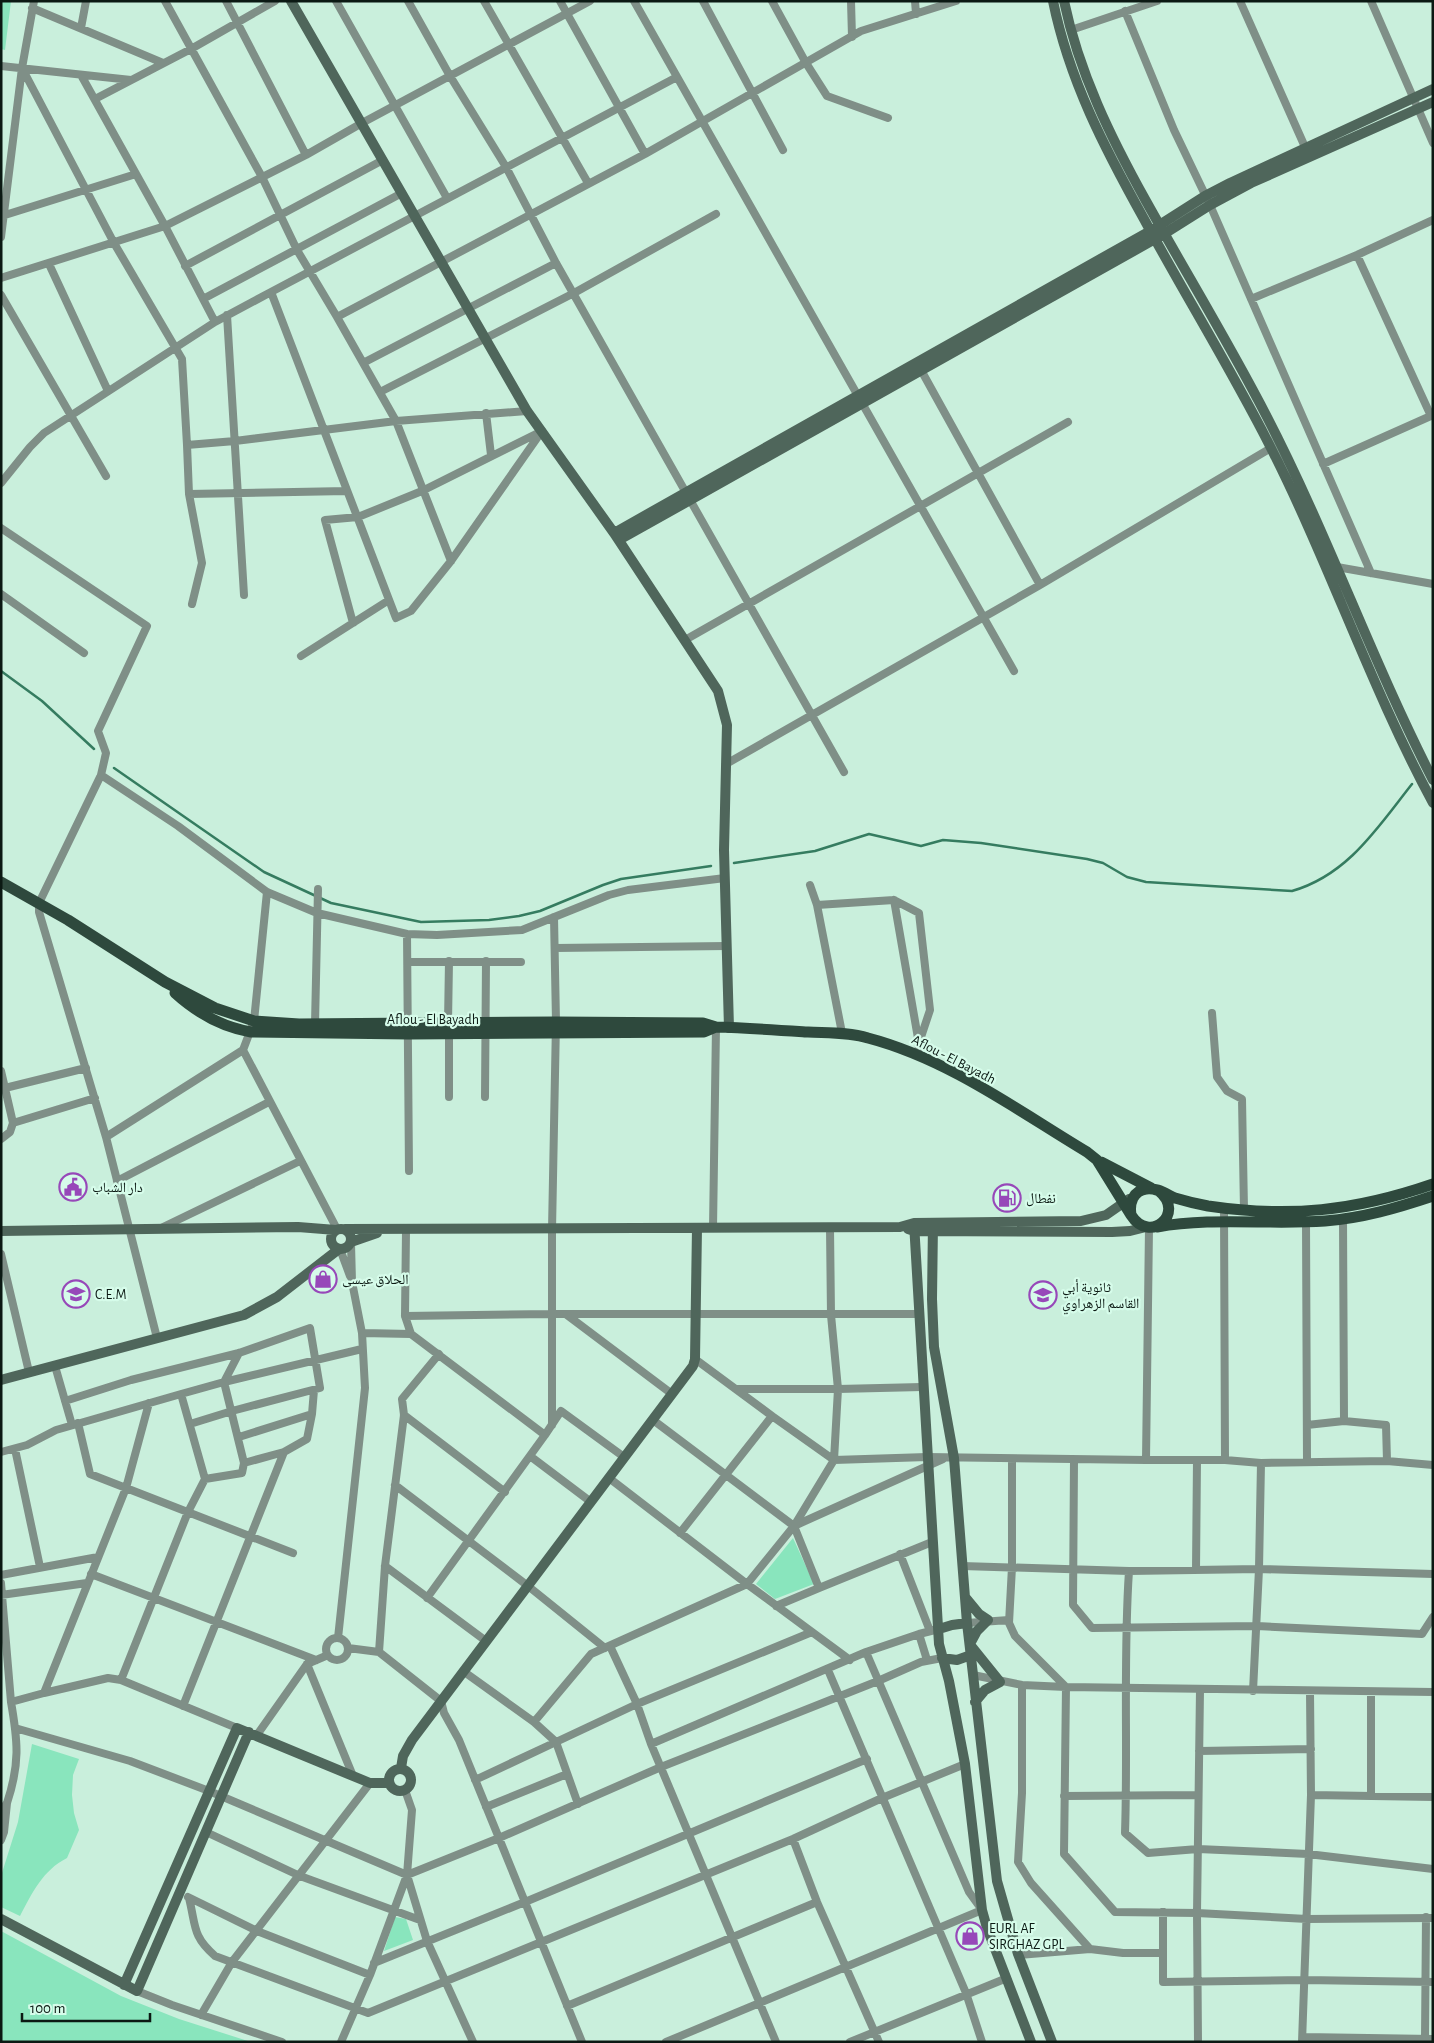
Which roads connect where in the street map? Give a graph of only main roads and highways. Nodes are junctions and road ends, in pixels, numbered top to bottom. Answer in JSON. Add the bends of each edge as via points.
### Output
{"nodes":[{"id":1,"x":1,"y":882,"type":"edge"},
{"id":2,"x":253,"y":1027,"type":"junction"},
{"id":3,"x":409,"y":1028,"type":"junction"},
{"id":4,"x":1097,"y":1160,"type":"junction"},
{"id":5,"x":1433,"y":1184,"type":"edge"},
{"id":6,"x":1156,"y":1190,"type":"junction"},
{"id":7,"x":1433,"y":1196,"type":"edge"},
{"id":8,"x":1129,"y":1199,"type":"junction"},
{"id":9,"x":1149,"y":1227,"type":"junction"}],
"edges":[{"from":1,"to":2,"type":"main road","name":"Aflou - El Bayadh","via":[[165,982]]},
{"from":2,"to":3,"type":"main road","name":"Aflou - El Bayadh"},
{"from":2,"to":3,"type":"main road","name":"Aflou - El Bayadh","via":[[315,1024]]},
{"from":3,"to":4,"type":"main road","name":"Aflou - El Bayadh","via":[[703,1024],[866,1037],[918,1056],[981,1088]]},
{"from":4,"to":6,"type":"main road"},
{"from":4,"to":8,"type":"main road","name":"Aflou - El Bayadh"},
{"from":5,"to":6,"type":"main road","via":[[1377,1202],[1290,1212],[1224,1208],[1191,1202]]},
{"from":6,"to":8,"type":"main road","via":[[1143,1190]]},
{"from":6,"to":9,"type":"main road","via":[[1167,1200],[1169,1212],[1163,1222]]},
{"from":7,"to":9,"type":"main road","via":[[1384,1212],[1343,1219],[1189,1222]]},
{"from":8,"to":9,"type":"main road","name":"Aflou - El Bayadh","via":[[1131,1215],[1140,1225]]}]}
